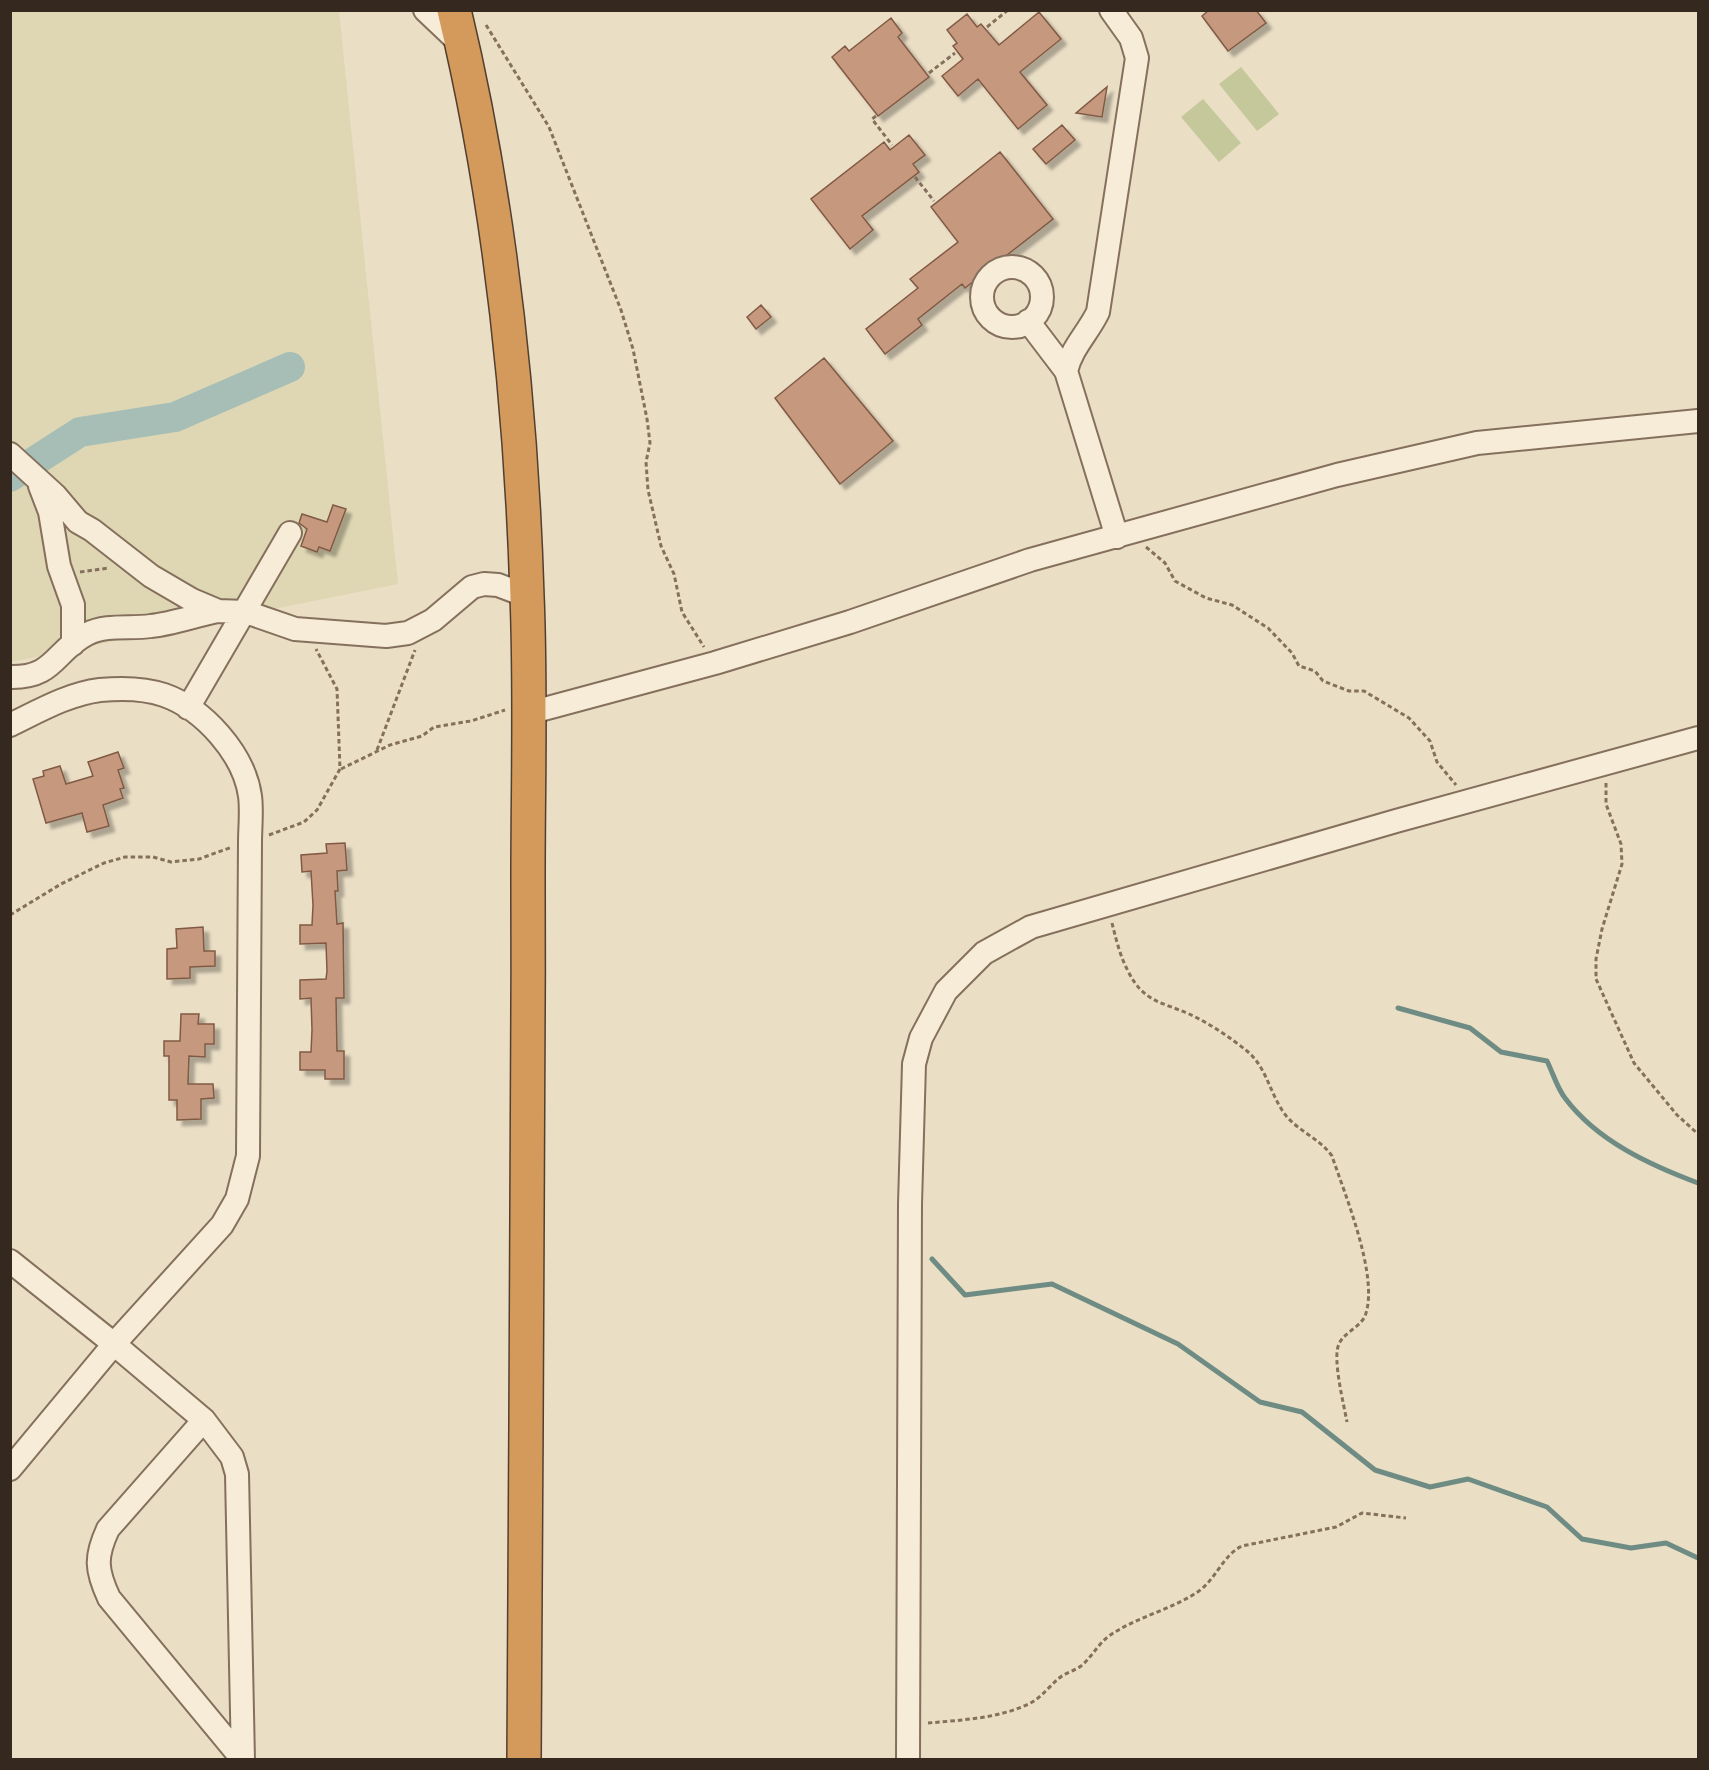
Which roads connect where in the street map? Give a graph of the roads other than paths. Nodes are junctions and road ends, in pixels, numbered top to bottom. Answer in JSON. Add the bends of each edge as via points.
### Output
{"nodes":[{"id":1,"x":425,"y":10,"type":"edge"},
{"id":2,"x":454,"y":10,"type":"edge"},
{"id":3,"x":1111,"y":10,"type":"edge"},
{"id":4,"x":474,"y":35,"type":"junction"},
{"id":5,"x":1028,"y":321,"type":"dead end"},
{"id":6,"x":1066,"y":371,"type":"junction"},
{"id":7,"x":1698,"y":422,"type":"edge"},
{"id":8,"x":10,"y":453,"type":"edge"},
{"id":9,"x":28,"y":468,"type":"junction"},
{"id":10,"x":290,"y":533,"type":"dead end"},
{"id":11,"x":1127,"y":534,"type":"junction"},
{"id":12,"x":527,"y":596,"type":"junction"},
{"id":13,"x":218,"y":611,"type":"junction"},
{"id":14,"x":246,"y":612,"type":"junction"},
{"id":15,"x":73,"y":644,"type":"junction"},
{"id":16,"x":10,"y":677,"type":"edge"},
{"id":17,"x":529,"y":707,"type":"junction"},
{"id":18,"x":188,"y":708,"type":"junction"},
{"id":19,"x":10,"y":725,"type":"edge"},
{"id":20,"x":1698,"y":738,"type":"edge"},
{"id":21,"x":10,"y":1261,"type":"edge"},
{"id":22,"x":114,"y":1344,"type":"junction"},
{"id":23,"x":204,"y":1420,"type":"junction"},
{"id":24,"x":10,"y":1469,"type":"edge"},
{"id":25,"x":243,"y":1760,"type":"edge"},
{"id":26,"x":524,"y":1760,"type":"edge"},
{"id":27,"x":908,"y":1760,"type":"edge"}],
"edges":[{"from":1,"to":4,"type":"street"},
{"from":2,"to":4,"type":"highway"},
{"from":3,"to":6,"type":"street","via":[[1131,38],[1137,58],[1098,312],[1070,355]]},
{"from":4,"to":12,"type":"highway","via":[[482,145],[507,310],[518,425]]},
{"from":5,"to":6,"type":"street"},
{"from":6,"to":11,"type":"street"},
{"from":7,"to":11,"type":"street","via":[[1477,443],[1337,475]]},
{"from":8,"to":9,"type":"street"},
{"from":9,"to":13,"type":"street","via":[[78,522],[132,562],[192,600]]},
{"from":9,"to":15,"type":"street","via":[[50,512],[58,566],[73,605]]},
{"from":10,"to":14,"type":"street"},
{"from":11,"to":17,"type":"street","via":[[1030,560],[715,663]]},
{"from":12,"to":14,"type":"street","via":[[484,584],[461,594],[433,621],[408,633],[386,636],[295,629]]},
{"from":12,"to":17,"type":"highway"},
{"from":13,"to":14,"type":"street"},
{"from":13,"to":15,"type":"street","via":[[153,626],[108,628]]},
{"from":14,"to":18,"type":"street"},
{"from":15,"to":16,"type":"street","via":[[42,673]]},
{"from":17,"to":26,"type":"highway"},
{"from":18,"to":19,"type":"street","via":[[165,695],[141,690],[99,690],[63,699]]},
{"from":18,"to":22,"type":"street","via":[[210,726],[236,758],[250,797],[248,1156],[237,1199],[222,1225]]},
{"from":20,"to":27,"type":"street","via":[[1031,927],[984,953],[946,991],[921,1038],[914,1064]]},
{"from":21,"to":22,"type":"street"},
{"from":22,"to":23,"type":"street"},
{"from":22,"to":24,"type":"street"},
{"from":23,"to":25,"type":"street","via":[[232,1457],[237,1474]]},
{"from":23,"to":25,"type":"street","via":[[108,1529],[97,1567],[109,1598]]}]}
